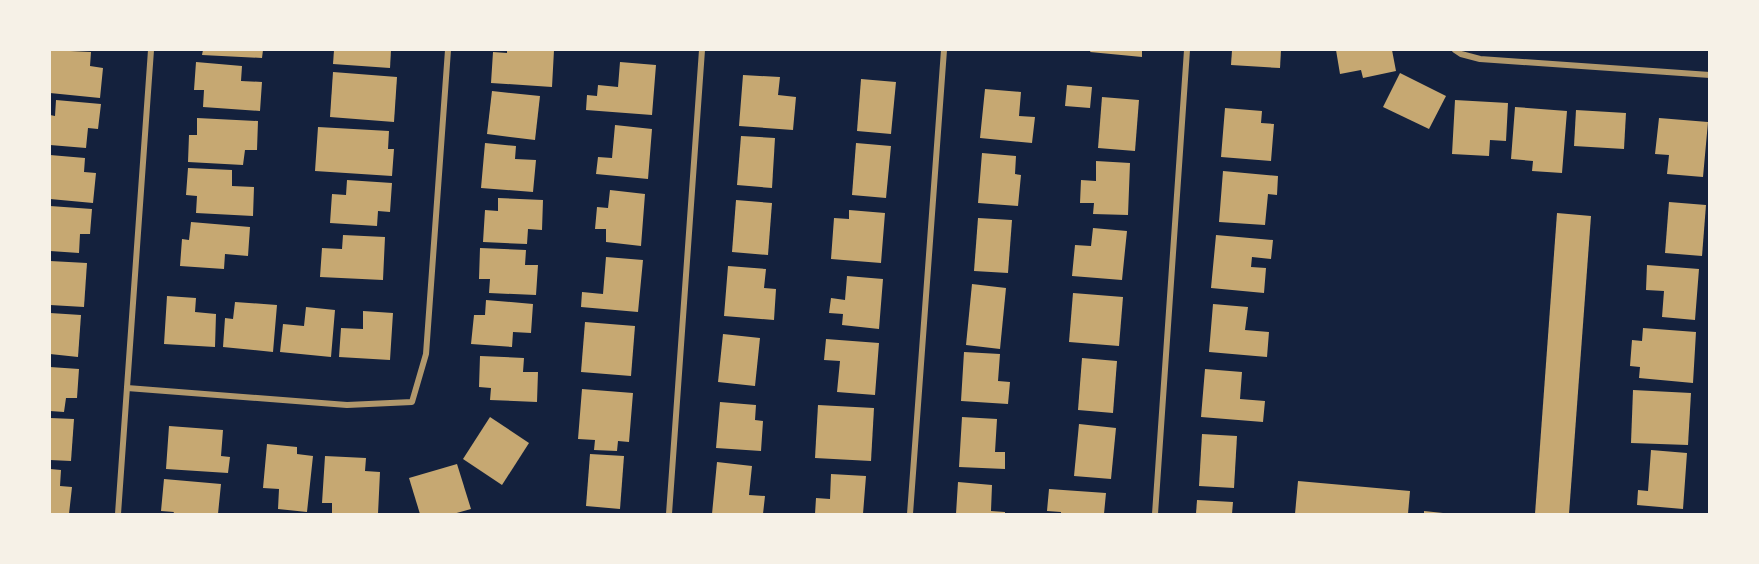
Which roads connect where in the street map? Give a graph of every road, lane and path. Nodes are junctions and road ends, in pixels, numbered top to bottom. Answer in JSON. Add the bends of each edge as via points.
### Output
{"nodes":[{"id":1,"x":151,"y":50,"type":"edge"},
{"id":2,"x":448,"y":50,"type":"edge"},
{"id":3,"x":702,"y":50,"type":"edge"},
{"id":4,"x":944,"y":50,"type":"edge"},
{"id":5,"x":1187,"y":50,"type":"edge"},
{"id":6,"x":1455,"y":50,"type":"edge"},
{"id":7,"x":1710,"y":75,"type":"edge"},
{"id":8,"x":127,"y":388,"type":"junction"},
{"id":9,"x":118,"y":514,"type":"edge"},
{"id":10,"x":669,"y":514,"type":"edge"},
{"id":11,"x":910,"y":514,"type":"edge"},
{"id":12,"x":1155,"y":514,"type":"edge"}],
"edges":[{"from":1,"to":8,"type":"street"},
{"from":2,"to":8,"type":"street","via":[[426,354],[412,402],[347,405]]},
{"from":3,"to":10,"type":"street"},
{"from":4,"to":11,"type":"street"},
{"from":5,"to":12,"type":"street"},
{"from":6,"to":7,"type":"street","via":[[1480,59]]},
{"from":8,"to":9,"type":"street"}]}
